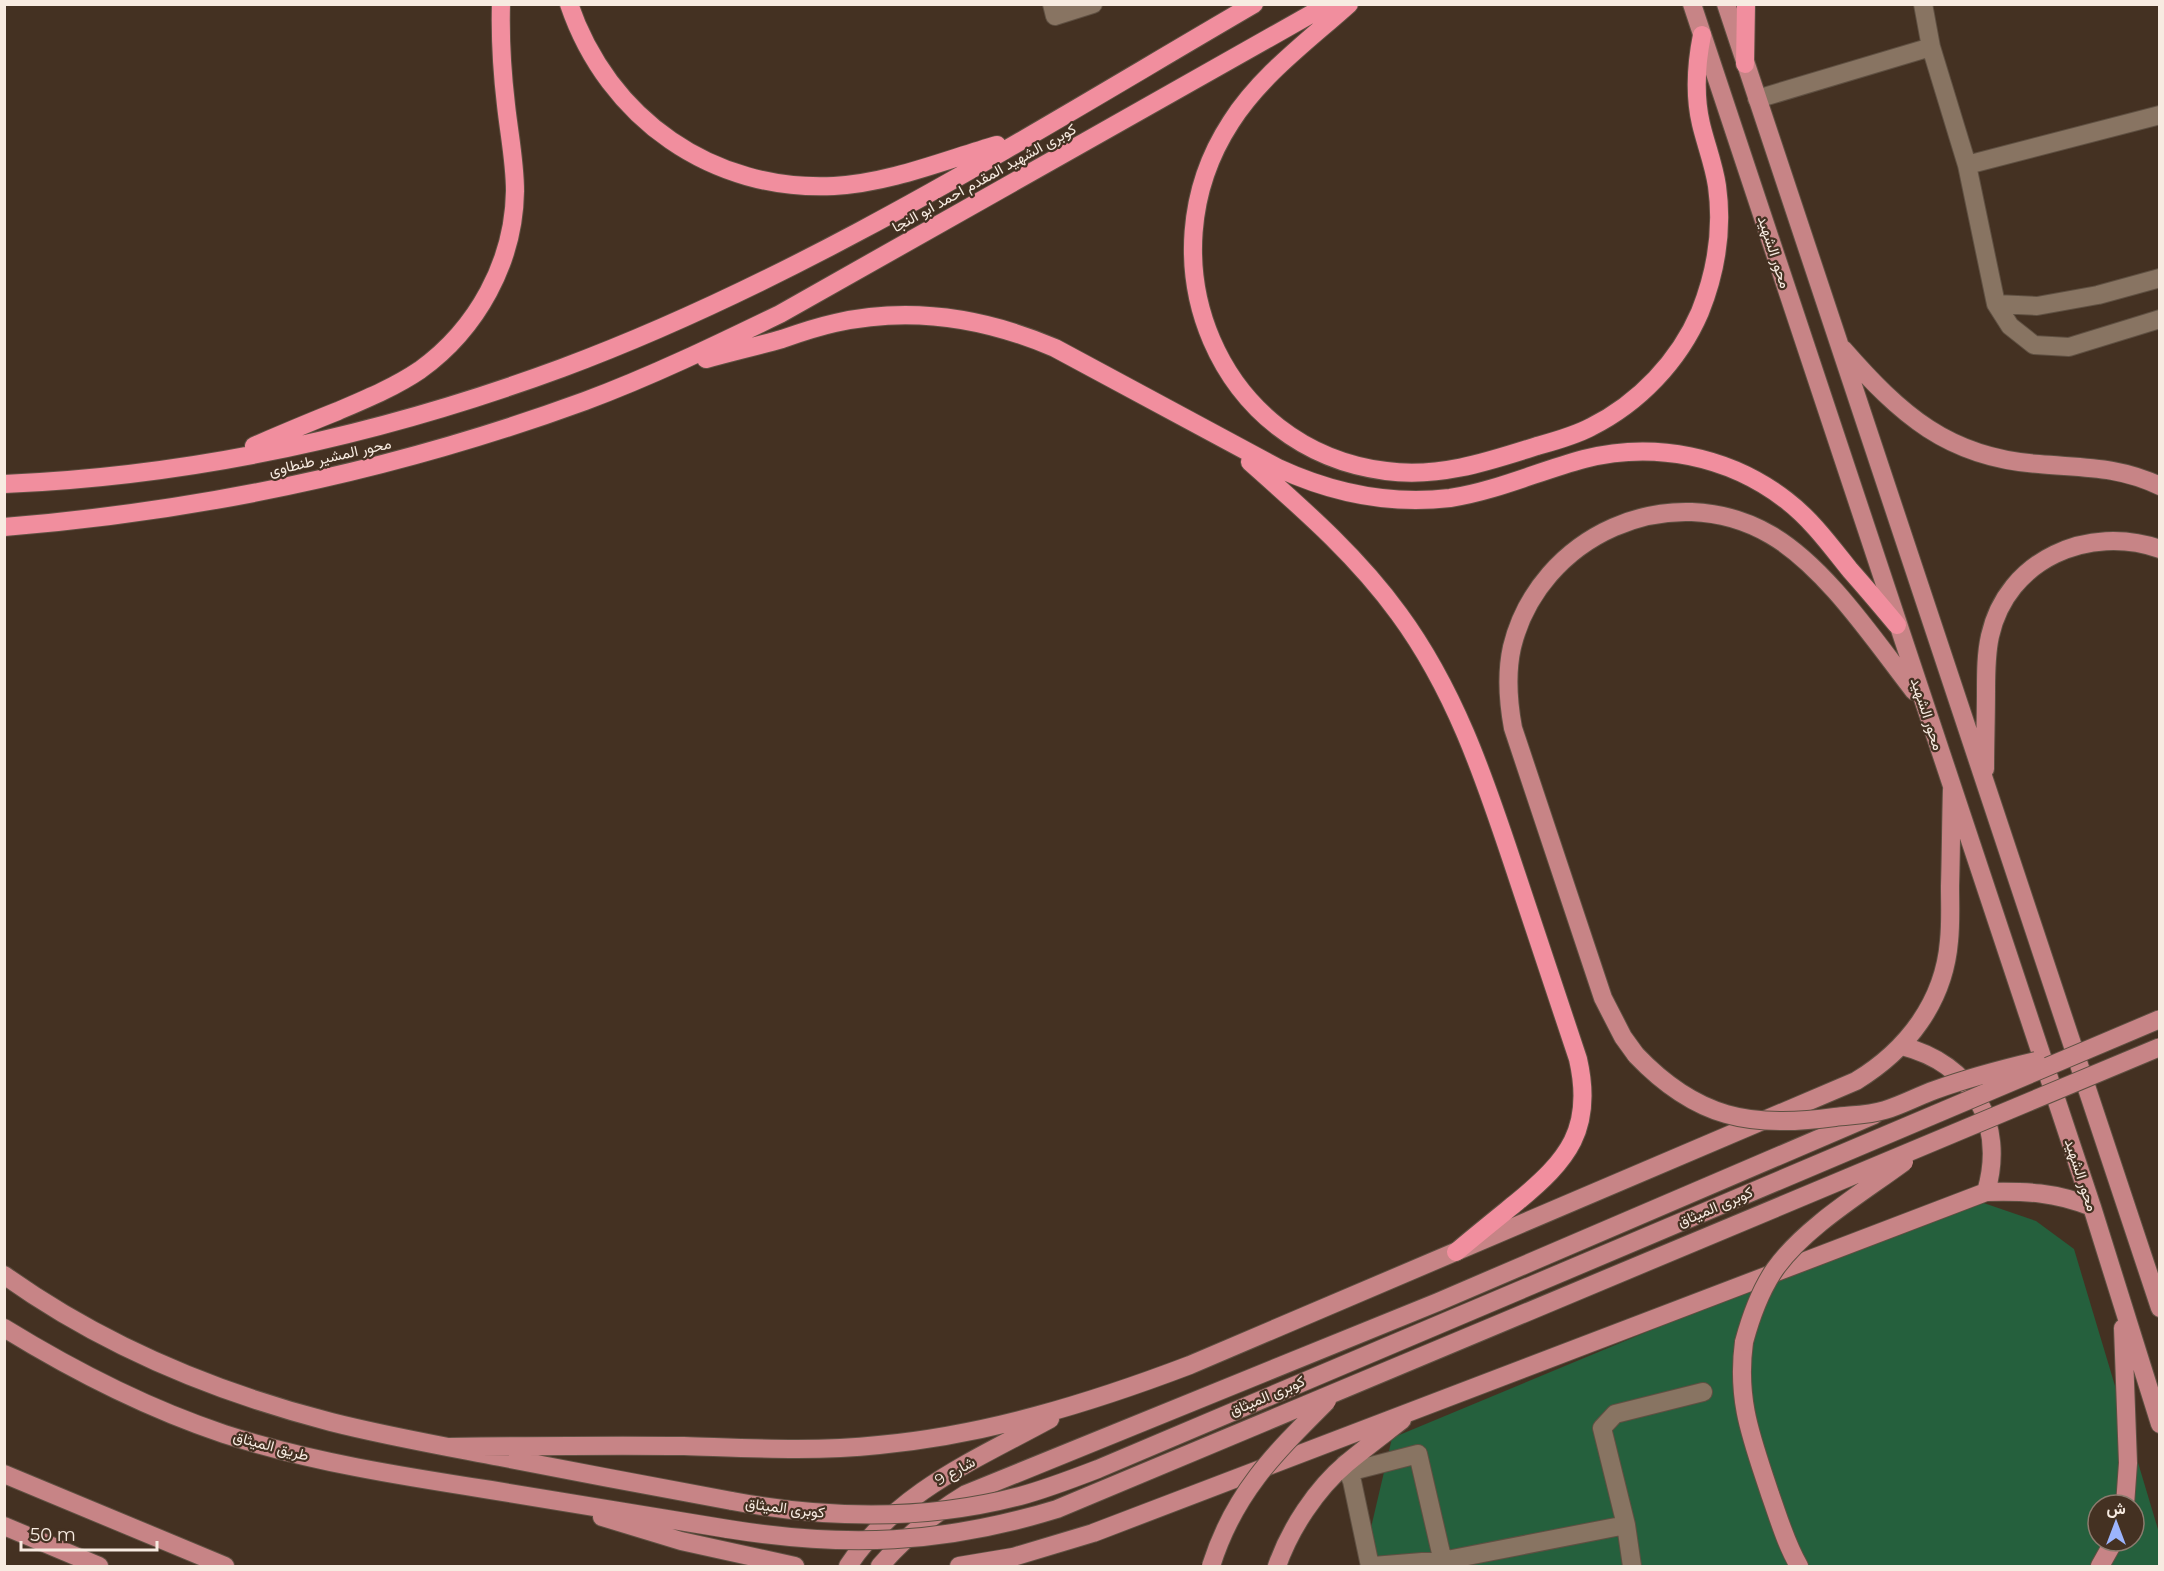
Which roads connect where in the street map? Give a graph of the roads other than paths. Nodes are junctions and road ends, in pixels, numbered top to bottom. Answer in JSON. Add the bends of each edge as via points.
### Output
{"nodes":[{"id":1,"x":501,"y":4,"type":"edge"},
{"id":2,"x":569,"y":4,"type":"edge"},
{"id":3,"x":1052,"y":4,"type":"edge"},
{"id":4,"x":1093,"y":4,"type":"edge"},
{"id":5,"x":1254,"y":4,"type":"edge"},
{"id":6,"x":1329,"y":4,"type":"edge"},
{"id":7,"x":1349,"y":4,"type":"edge"},
{"id":8,"x":1692,"y":4,"type":"edge"},
{"id":9,"x":1726,"y":4,"type":"edge"},
{"id":10,"x":1746,"y":4,"type":"edge"},
{"id":11,"x":1923,"y":4,"type":"edge"},
{"id":12,"x":1702,"y":35,"type":"junction"},
{"id":13,"x":1931,"y":47,"type":"junction"},
{"id":14,"x":1745,"y":64,"type":"junction"},
{"id":15,"x":1757,"y":99,"type":"junction"},
{"id":16,"x":2160,"y":115,"type":"edge"},
{"id":17,"x":1028,"y":136,"type":"junction"},
{"id":18,"x":1967,"y":165,"type":"junction"},
{"id":19,"x":2160,"y":278,"type":"edge"},
{"id":20,"x":1996,"y":304,"type":"junction"},
{"id":21,"x":2160,"y":319,"type":"edge"},
{"id":22,"x":631,"y":340,"type":"joint"},
{"id":23,"x":1838,"y":343,"type":"junction"},
{"id":24,"x":652,"y":374,"type":"junction"},
{"id":25,"x":1227,"y":441,"type":"junction"},
{"id":26,"x":219,"y":461,"type":"junction"},
{"id":27,"x":4,"y":484,"type":"edge"},
{"id":28,"x":2160,"y":486,"type":"edge"},
{"id":29,"x":4,"y":527,"type":"edge"},
{"id":30,"x":2160,"y":549,"type":"edge"},
{"id":31,"x":1897,"y":625,"type":"junction"},
{"id":32,"x":1923,"y":703,"type":"junction"},
{"id":33,"x":1984,"y":782,"type":"junction"},
{"id":34,"x":1952,"y":789,"type":"junction"},
{"id":35,"x":2160,"y":1019,"type":"edge"},
{"id":36,"x":1902,"y":1046,"type":"junction"},
{"id":37,"x":2160,"y":1047,"type":"edge"},
{"id":38,"x":2088,"y":1049,"type":"junction"},
{"id":39,"x":1884,"y":1111,"type":"junction"},
{"id":40,"x":1926,"y":1145,"type":"junction"},
{"id":41,"x":1986,"y":1192,"type":"junction"},
{"id":42,"x":2092,"y":1208,"type":"junction"},
{"id":43,"x":1455,"y":1252,"type":"junction"},
{"id":44,"x":4,"y":1275,"type":"edge"},
{"id":45,"x":2122,"y":1302,"type":"junction"},
{"id":46,"x":2160,"y":1308,"type":"edge"},
{"id":47,"x":4,"y":1328,"type":"edge"},
{"id":48,"x":1703,"y":1392,"type":"dead end"},
{"id":49,"x":1334,"y":1394,"type":"junction"},
{"id":50,"x":1083,"y":1401,"type":"junction"},
{"id":51,"x":1418,"y":1408,"type":"junction"},
{"id":52,"x":2160,"y":1424,"type":"edge"},
{"id":53,"x":449,"y":1447,"type":"junction"},
{"id":54,"x":1347,"y":1468,"type":"junction"},
{"id":55,"x":4,"y":1474,"type":"edge"},
{"id":56,"x":2125,"y":1493,"type":"edge"},
{"id":57,"x":558,"y":1501,"type":"junction"},
{"id":58,"x":1626,"y":1525,"type":"junction"},
{"id":59,"x":4,"y":1526,"type":"edge"},
{"id":60,"x":1444,"y":1564,"type":"edge"},
{"id":61,"x":99,"y":1566,"type":"edge"},
{"id":62,"x":225,"y":1566,"type":"edge"},
{"id":63,"x":795,"y":1566,"type":"edge"},
{"id":64,"x":848,"y":1566,"type":"edge"},
{"id":65,"x":880,"y":1566,"type":"edge"},
{"id":66,"x":959,"y":1566,"type":"edge"},
{"id":67,"x":1211,"y":1566,"type":"edge"},
{"id":68,"x":1277,"y":1566,"type":"edge"},
{"id":69,"x":1372,"y":1566,"type":"edge"},
{"id":70,"x":1632,"y":1566,"type":"edge"},
{"id":71,"x":1799,"y":1566,"type":"edge"}],
"edges":[{"from":1,"to":26,"type":"highway","via":[[502,64],[514,176],[513,217],[501,265],[481,305],[453,341],[419,370],[358,402]]},
{"from":2,"to":17,"type":"highway","via":[[598,66],[636,112],[689,152],[752,177],[810,186],[861,183]]},
{"from":3,"to":4,"type":"street","via":[[1055,16]]},
{"from":5,"to":17,"type":"highway","name":"كوبرى الشهيد المقدم احمد ابو النجا"},
{"from":6,"to":24,"type":"highway","name":"كوبرى الشهيد المقدم احمد ابو النجا","via":[[780,314]]},
{"from":7,"to":12,"type":"highway","via":[[1244,104],[1219,143],[1205,176],[1197,210],[1195,280],[1205,325],[1226,369],[1256,407],[1294,438],[1337,459],[1385,471],[1433,473],[1481,464],[1571,436],[1620,409],[1646,388],[1676,354],[1698,316],[1717,252],[1719,207],[1698,105],[1696,70]]},
{"from":8,"to":12,"type":"main road","name":"محور الشهيد"},
{"from":9,"to":14,"type":"main road"},
{"from":10,"to":14,"type":"highway"},
{"from":11,"to":13,"type":"street"},
{"from":12,"to":31,"type":"main road","name":"محور الشهيد"},
{"from":13,"to":15,"type":"street"},
{"from":13,"to":18,"type":"street"},
{"from":14,"to":15,"type":"main road"},
{"from":15,"to":23,"type":"main road"},
{"from":16,"to":18,"type":"street"},
{"from":17,"to":22,"type":"highway","name":"كوبرى الشهيد المقدم احمد ابو النجا","via":[[805,259]]},
{"from":18,"to":20,"type":"street"},
{"from":19,"to":20,"type":"street","via":[[2098,296],[2037,306]]},
{"from":20,"to":21,"type":"street","via":[[2010,326],[2034,345],[2069,347]]},
{"from":22,"to":26,"type":"highway","name":"محور المشير طنطاوى","via":[[565,367],[429,412]]},
{"from":23,"to":28,"type":"main road","via":[[1900,410],[1955,444],[2018,462],[2108,469]]},
{"from":23,"to":33,"type":"main road"},
{"from":24,"to":25,"type":"highway","via":[[836,323],[891,315],[948,318],[1003,328],[1055,348]]},
{"from":24,"to":29,"type":"highway","name":"محور المشير طنطاوى","via":[[520,424],[322,478],[130,514]]},
{"from":25,"to":31,"type":"highway","via":[[1325,487],[1400,500],[1475,493],[1608,454],[1655,452],[1702,459],[1746,475],[1796,508]]},
{"from":25,"to":43,"type":"highway","via":[[1355,560],[1400,615],[1439,676],[1483,773],[1582,1073],[1583,1102],[1577,1131],[1563,1157],[1544,1179]]},
{"from":26,"to":27,"type":"highway","name":"محور المشير طنطاوى"},
{"from":30,"to":33,"type":"main road","via":[[2110,539],[2074,545],[2042,561],[2015,586],[1996,617],[1987,652]]},
{"from":31,"to":32,"type":"main road","name":"محور الشهيد"},
{"from":32,"to":34,"type":"main road","name":"محور الشهيد"},
{"from":32,"to":39,"type":"main road","bridge":true,"via":[[1803,558],[1770,534],[1732,518],[1692,512],[1631,519],[1577,547],[1548,575],[1526,609],[1512,648],[1508,688],[1513,728],[1603,998],[1636,1055],[1687,1098],[1728,1115],[1795,1122]]},
{"from":33,"to":46,"type":"main road"},
{"from":34,"to":36,"type":"main road","via":[[1946,962],[1934,998]]},
{"from":34,"to":42,"type":"main road","name":"محور الشهيد"},
{"from":35,"to":38,"type":"main road","name":"كوبرى الميثاق","bridge":true},
{"from":36,"to":41,"type":"main road","via":[[1946,1064],[1978,1100],[1992,1145],[1993,1161]]},
{"from":36,"to":43,"type":"main road","via":[[1856,1081]]},
{"from":37,"to":40,"type":"main road","name":"كوبرى الميثاق","bridge":true},
{"from":38,"to":39,"type":"main road","bridge":true,"via":[[1977,1076]]},
{"from":38,"to":53,"type":"main road","name":"كوبرى الميثاق","bridge":true,"via":[[1098,1469],[1059,1484],[979,1505],[897,1515],[814,1514]]},
{"from":39,"to":65,"type":"main road","via":[[1438,1302],[966,1494],[910,1534]]},
{"from":40,"to":49,"type":"main road","name":"كوبرى الميثاق","bridge":true},
{"from":40,"to":71,"type":"main road","bridge":true,"via":[[1817,1227],[1788,1254],[1756,1304],[1744,1342],[1741,1381],[1746,1420],[1786,1540]]},
{"from":41,"to":42,"type":"main road","via":[[2049,1194]]},
{"from":41,"to":51,"type":"main road"},
{"from":42,"to":45,"type":"main road","name":"محور الشهيد"},
{"from":43,"to":50,"type":"main road","via":[[1190,1365]]},
{"from":44,"to":53,"type":"main road","name":"كوبرى الميثاق","via":[[80,1323],[157,1362],[237,1394],[329,1421]]},
{"from":45,"to":52,"type":"main road","name":"محور الشهيد"},
{"from":45,"to":56,"type":"main road","via":[[2128,1463]]},
{"from":47,"to":57,"type":"main road","name":"طريق الميثاق","via":[[132,1398],[224,1434],[389,1474]]},
{"from":48,"to":58,"type":"street","via":[[1615,1414],[1602,1428]]},
{"from":49,"to":57,"type":"main road","name":"كوبرى الميثاق","bridge":true,"via":[[1092,1496],[1022,1520],[912,1540],[801,1540]]},
{"from":49,"to":67,"type":"main road","bridge":true,"via":[[1251,1484],[1226,1527]]},
{"from":50,"to":53,"type":"main road","via":[[961,1434],[878,1446]]},
{"from":50,"to":64,"type":"main road","name":"شارع 9","via":[[908,1500],[872,1534]]},
{"from":51,"to":54,"type":"main road"},
{"from":51,"to":66,"type":"main road","via":[[1093,1533],[1013,1557]]},
{"from":54,"to":60,"type":"street","via":[[1418,1454]]},
{"from":54,"to":68,"type":"main road","via":[[1329,1481],[1301,1518]]},
{"from":54,"to":69,"type":"street"},
{"from":55,"to":62,"type":"main road"},
{"from":57,"to":63,"type":"main road","via":[[639,1530]]},
{"from":58,"to":60,"type":"street"},
{"from":58,"to":70,"type":"street"},
{"from":59,"to":61,"type":"main road"},
{"from":60,"to":69,"type":"street"}]}
